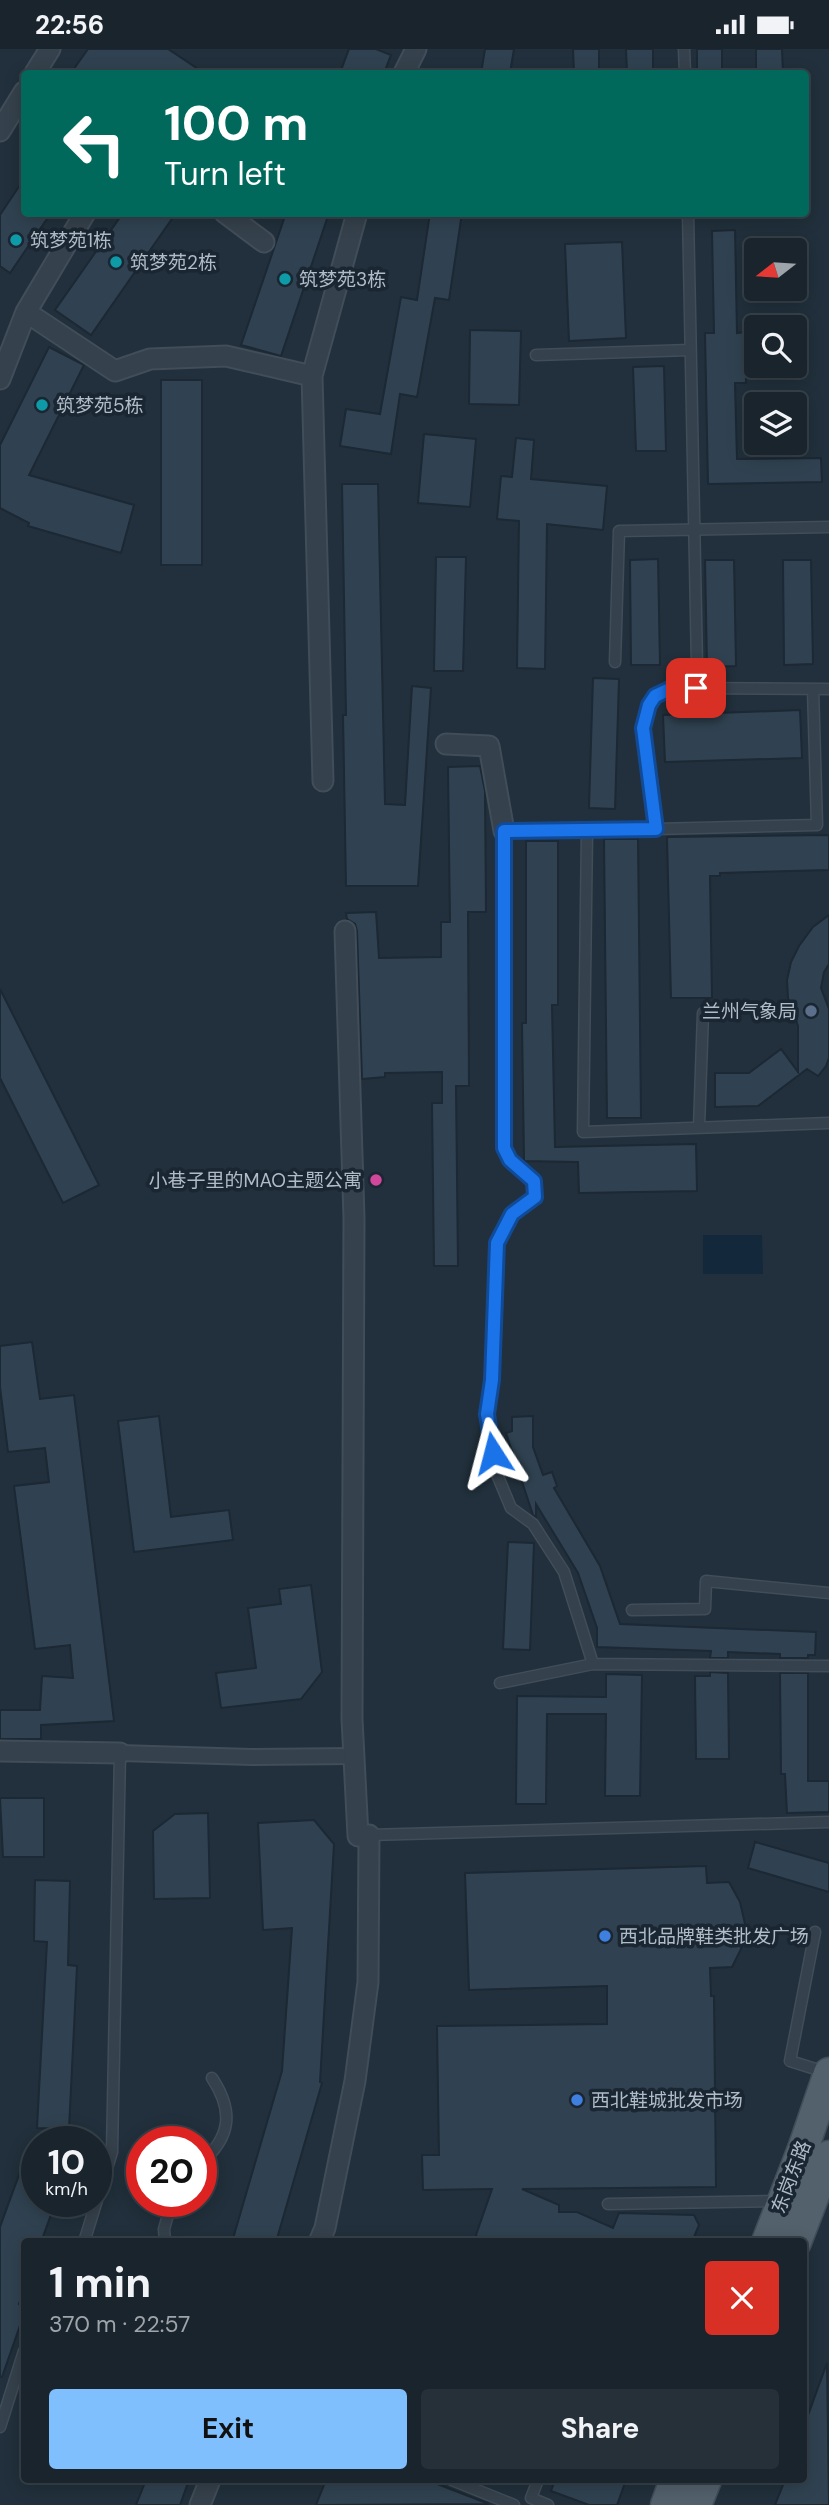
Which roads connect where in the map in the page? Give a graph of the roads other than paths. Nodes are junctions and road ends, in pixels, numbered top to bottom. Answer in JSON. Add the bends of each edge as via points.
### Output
{"nodes":[{"id":1,"x":50,"y":49,"type":"edge"},
{"id":2,"x":416,"y":49,"type":"edge"},
{"id":3,"x":684,"y":49,"type":"edge"},
{"id":4,"x":37,"y":70,"type":"edge"},
{"id":5,"x":406,"y":70,"type":"edge"},
{"id":6,"x":685,"y":70,"type":"edge"},
{"id":7,"x":21,"y":97,"type":"edge"},
{"id":8,"x":0,"y":131,"type":"edge"},
{"id":9,"x":83,"y":217,"type":"edge"},
{"id":10,"x":230,"y":217,"type":"edge"},
{"id":11,"x":356,"y":217,"type":"edge"},
{"id":12,"x":688,"y":217,"type":"edge"},
{"id":13,"x":264,"y":242,"type":"dead end"},
{"id":14,"x":26,"y":312,"type":"junction"},
{"id":15,"x":690,"y":350,"type":"junction"},
{"id":16,"x":536,"y":355,"type":"dead end"},
{"id":17,"x":312,"y":376,"type":"junction"},
{"id":18,"x":0,"y":379,"type":"edge"},
{"id":19,"x":829,"y":527,"type":"edge"},
{"id":20,"x":694,"y":530,"type":"junction"},
{"id":21,"x":615,"y":662,"type":"dead end"},
{"id":22,"x":696,"y":666,"type":"dead end"},
{"id":23,"x":813,"y":689,"type":"junction"},
{"id":24,"x":829,"y":689,"type":"edge"},
{"id":25,"x":446,"y":744,"type":"dead end"},
{"id":26,"x":323,"y":781,"type":"dead end"},
{"id":27,"x":656,"y":829,"type":"junction"},
{"id":28,"x":504,"y":831,"type":"junction"},
{"id":29,"x":587,"y":831,"type":"junction"},
{"id":30,"x":345,"y":930,"type":"dead end"},
{"id":31,"x":703,"y":1013,"type":"dead end"},
{"id":32,"x":829,"y":1123,"type":"edge"},
{"id":33,"x":699,"y":1127,"type":"junction"},
{"id":34,"x":829,"y":1593,"type":"edge"},
{"id":35,"x":632,"y":1610,"type":"dead end"},
{"id":36,"x":593,"y":1664,"type":"junction"},
{"id":37,"x":829,"y":1666,"type":"edge"},
{"id":38,"x":500,"y":1683,"type":"dead end"},
{"id":39,"x":0,"y":1751,"type":"edge"},
{"id":40,"x":120,"y":1753,"type":"junction"},
{"id":41,"x":353,"y":1756,"type":"junction"},
{"id":42,"x":829,"y":1822,"type":"edge"},
{"id":43,"x":369,"y":1835,"type":"junction"},
{"id":44,"x":814,"y":1932,"type":"dead end"},
{"id":45,"x":829,"y":2073,"type":"edge"},
{"id":46,"x":212,"y":2078,"type":"dead end"},
{"id":47,"x":217,"y":2145,"type":"edge"},
{"id":48,"x":829,"y":2155,"type":"edge"},
{"id":49,"x":783,"y":2201,"type":"junction"},
{"id":50,"x":608,"y":2204,"type":"dead end"},
{"id":51,"x":167,"y":2217,"type":"edge"},
{"id":52,"x":85,"y":2238,"type":"edge"},
{"id":53,"x":164,"y":2238,"type":"edge"},
{"id":54,"x":321,"y":2238,"type":"edge"},
{"id":55,"x":769,"y":2238,"type":"edge"},
{"id":56,"x":798,"y":2238,"type":"edge"},
{"id":57,"x":21,"y":2360,"type":"edge"},
{"id":58,"x":0,"y":2427,"type":"edge"},
{"id":59,"x":209,"y":2483,"type":"edge"},
{"id":60,"x":459,"y":2483,"type":"edge"},
{"id":61,"x":537,"y":2483,"type":"edge"},
{"id":62,"x":674,"y":2483,"type":"edge"},
{"id":63,"x":705,"y":2483,"type":"edge"},
{"id":64,"x":201,"y":2505,"type":"edge"},
{"id":65,"x":514,"y":2505,"type":"edge"},
{"id":66,"x":548,"y":2505,"type":"edge"},
{"id":67,"x":666,"y":2505,"type":"edge"},
{"id":68,"x":696,"y":2505,"type":"edge"}],
"edges":[{"from":1,"to":4,"type":"street"},
{"from":2,"to":5,"type":"street"},
{"from":3,"to":6,"type":"lane"},
{"from":7,"to":8,"type":"street"},
{"from":9,"to":14,"type":"street"},
{"from":10,"to":13,"type":"street"},
{"from":11,"to":17,"type":"street"},
{"from":12,"to":15,"type":"lane"},
{"from":14,"to":17,"type":"street","via":[[115,371],[150,359],[226,356]]},
{"from":14,"to":18,"type":"street"},
{"from":15,"to":16,"type":"lane"},
{"from":15,"to":20,"type":"lane"},
{"from":17,"to":26,"type":"street"},
{"from":19,"to":20,"type":"lane"},
{"from":20,"to":21,"type":"lane","via":[[619,531]]},
{"from":20,"to":22,"type":"lane"},
{"from":23,"to":24,"type":"lane"},
{"from":23,"to":27,"type":"lane","via":[[672,688],[655,696],[643,728]]},
{"from":23,"to":27,"type":"lane","via":[[817,825]]},
{"from":25,"to":28,"type":"street","via":[[489,745]]},
{"from":27,"to":29,"type":"lane"},
{"from":28,"to":29,"type":"lane"},
{"from":28,"to":36,"type":"lane","via":[[504,1148],[510,1160],[534,1181],[535,1197],[512,1214],[497,1243],[487,1414],[496,1472],[511,1508],[533,1524],[564,1572]]},
{"from":29,"to":33,"type":"lane","via":[[583,1132]]},
{"from":30,"to":41,"type":"street","via":[[354,1218]]},
{"from":31,"to":33,"type":"lane"},
{"from":32,"to":33,"type":"lane"},
{"from":34,"to":35,"type":"lane","via":[[706,1581],[705,1609]]},
{"from":36,"to":37,"type":"lane"},
{"from":36,"to":38,"type":"lane"},
{"from":39,"to":40,"type":"street"},
{"from":40,"to":41,"type":"street"},
{"from":40,"to":52,"type":"lane","via":[[112,2152]]},
{"from":41,"to":43,"type":"street","via":[[358,1836]]},
{"from":42,"to":43,"type":"lane"},
{"from":43,"to":54,"type":"street","via":[[368,1982],[355,2081]]},
{"from":44,"to":45,"type":"lane","via":[[790,2061]]},
{"from":45,"to":49,"type":"main road","name":"东岗东路"},
{"from":46,"to":47,"type":"lane","via":[[227,2108]]},
{"from":48,"to":56,"type":"main road","name":"东岗东路"},
{"from":49,"to":50,"type":"lane"},
{"from":49,"to":55,"type":"main road","name":"东岗东路"},
{"from":51,"to":53,"type":"lane"},
{"from":57,"to":58,"type":"lane"},
{"from":59,"to":64,"type":"street"},
{"from":60,"to":65,"type":"lane"},
{"from":61,"to":66,"type":"lane","via":[[531,2498]]},
{"from":62,"to":67,"type":"main road"},
{"from":63,"to":68,"type":"main road"}]}
